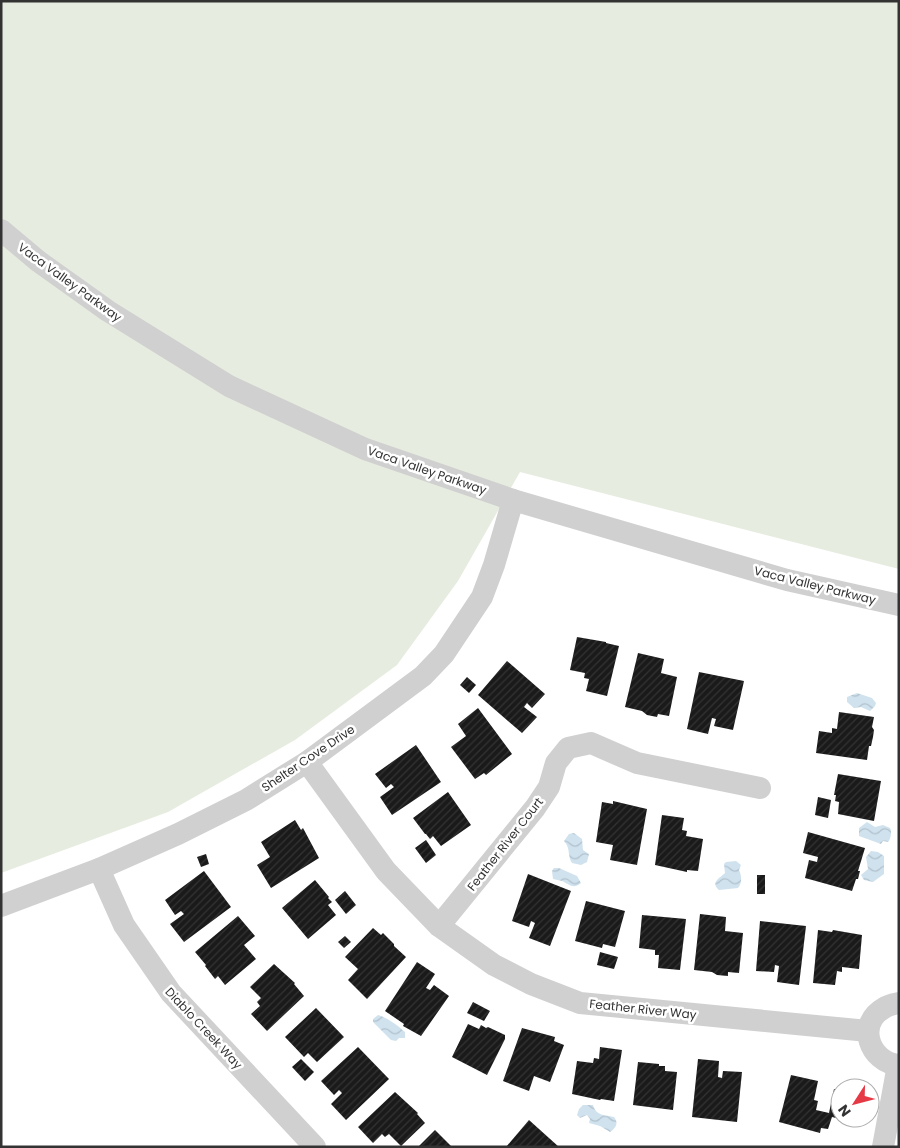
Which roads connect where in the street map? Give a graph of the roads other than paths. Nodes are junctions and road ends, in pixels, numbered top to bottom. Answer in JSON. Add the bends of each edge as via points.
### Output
{"nodes":[{"id":1,"x":1,"y":230,"type":"edge"},
{"id":2,"x":513,"y":500,"type":"junction"},
{"id":3,"x":899,"y":605,"type":"edge"},
{"id":4,"x":307,"y":762,"type":"junction"},
{"id":5,"x":760,"y":788,"type":"dead end"},
{"id":6,"x":99,"y":869,"type":"junction"},
{"id":7,"x":1,"y":906,"type":"edge"},
{"id":8,"x":439,"y":926,"type":"junction"},
{"id":9,"x":899,"y":1003,"type":"edge"},
{"id":10,"x":868,"y":1031,"type":"junction"},
{"id":11,"x":898,"y":1065,"type":"edge"},
{"id":12,"x":315,"y":1147,"type":"edge"},
{"id":13,"x":883,"y":1147,"type":"edge"}],
"edges":[{"from":1,"to":2,"type":"street","name":"Vaca Valley Parkway","via":[[108,311],[229,386],[365,449]]},
{"from":2,"to":3,"type":"street","name":"Vaca Valley Parkway","via":[[787,580]]},
{"from":2,"to":4,"type":"street","name":"Shelter Cove Drive","via":[[482,597],[444,654],[423,676]]},
{"from":4,"to":6,"type":"street","name":"Shelter Cove Drive","via":[[246,800]]},
{"from":4,"to":8,"type":"street","name":"Feather River Way","via":[[386,871]]},
{"from":5,"to":8,"type":"street","name":"Feather River Court","via":[[637,763],[591,743],[568,748],[556,763],[549,787],[530,814]]},
{"from":6,"to":7,"type":"street","name":"Shelter Cove Drive"},
{"from":6,"to":12,"type":"street","name":"Diablo Creek Way","via":[[124,925],[171,993]]},
{"from":8,"to":10,"type":"street","name":"Feather River Way","via":[[494,965],[580,1003]]},
{"from":9,"to":10,"type":"street","via":[[876,1014]]},
{"from":10,"to":11,"type":"street","via":[[874,1052],[881,1059]]},
{"from":11,"to":13,"type":"street"}]}
